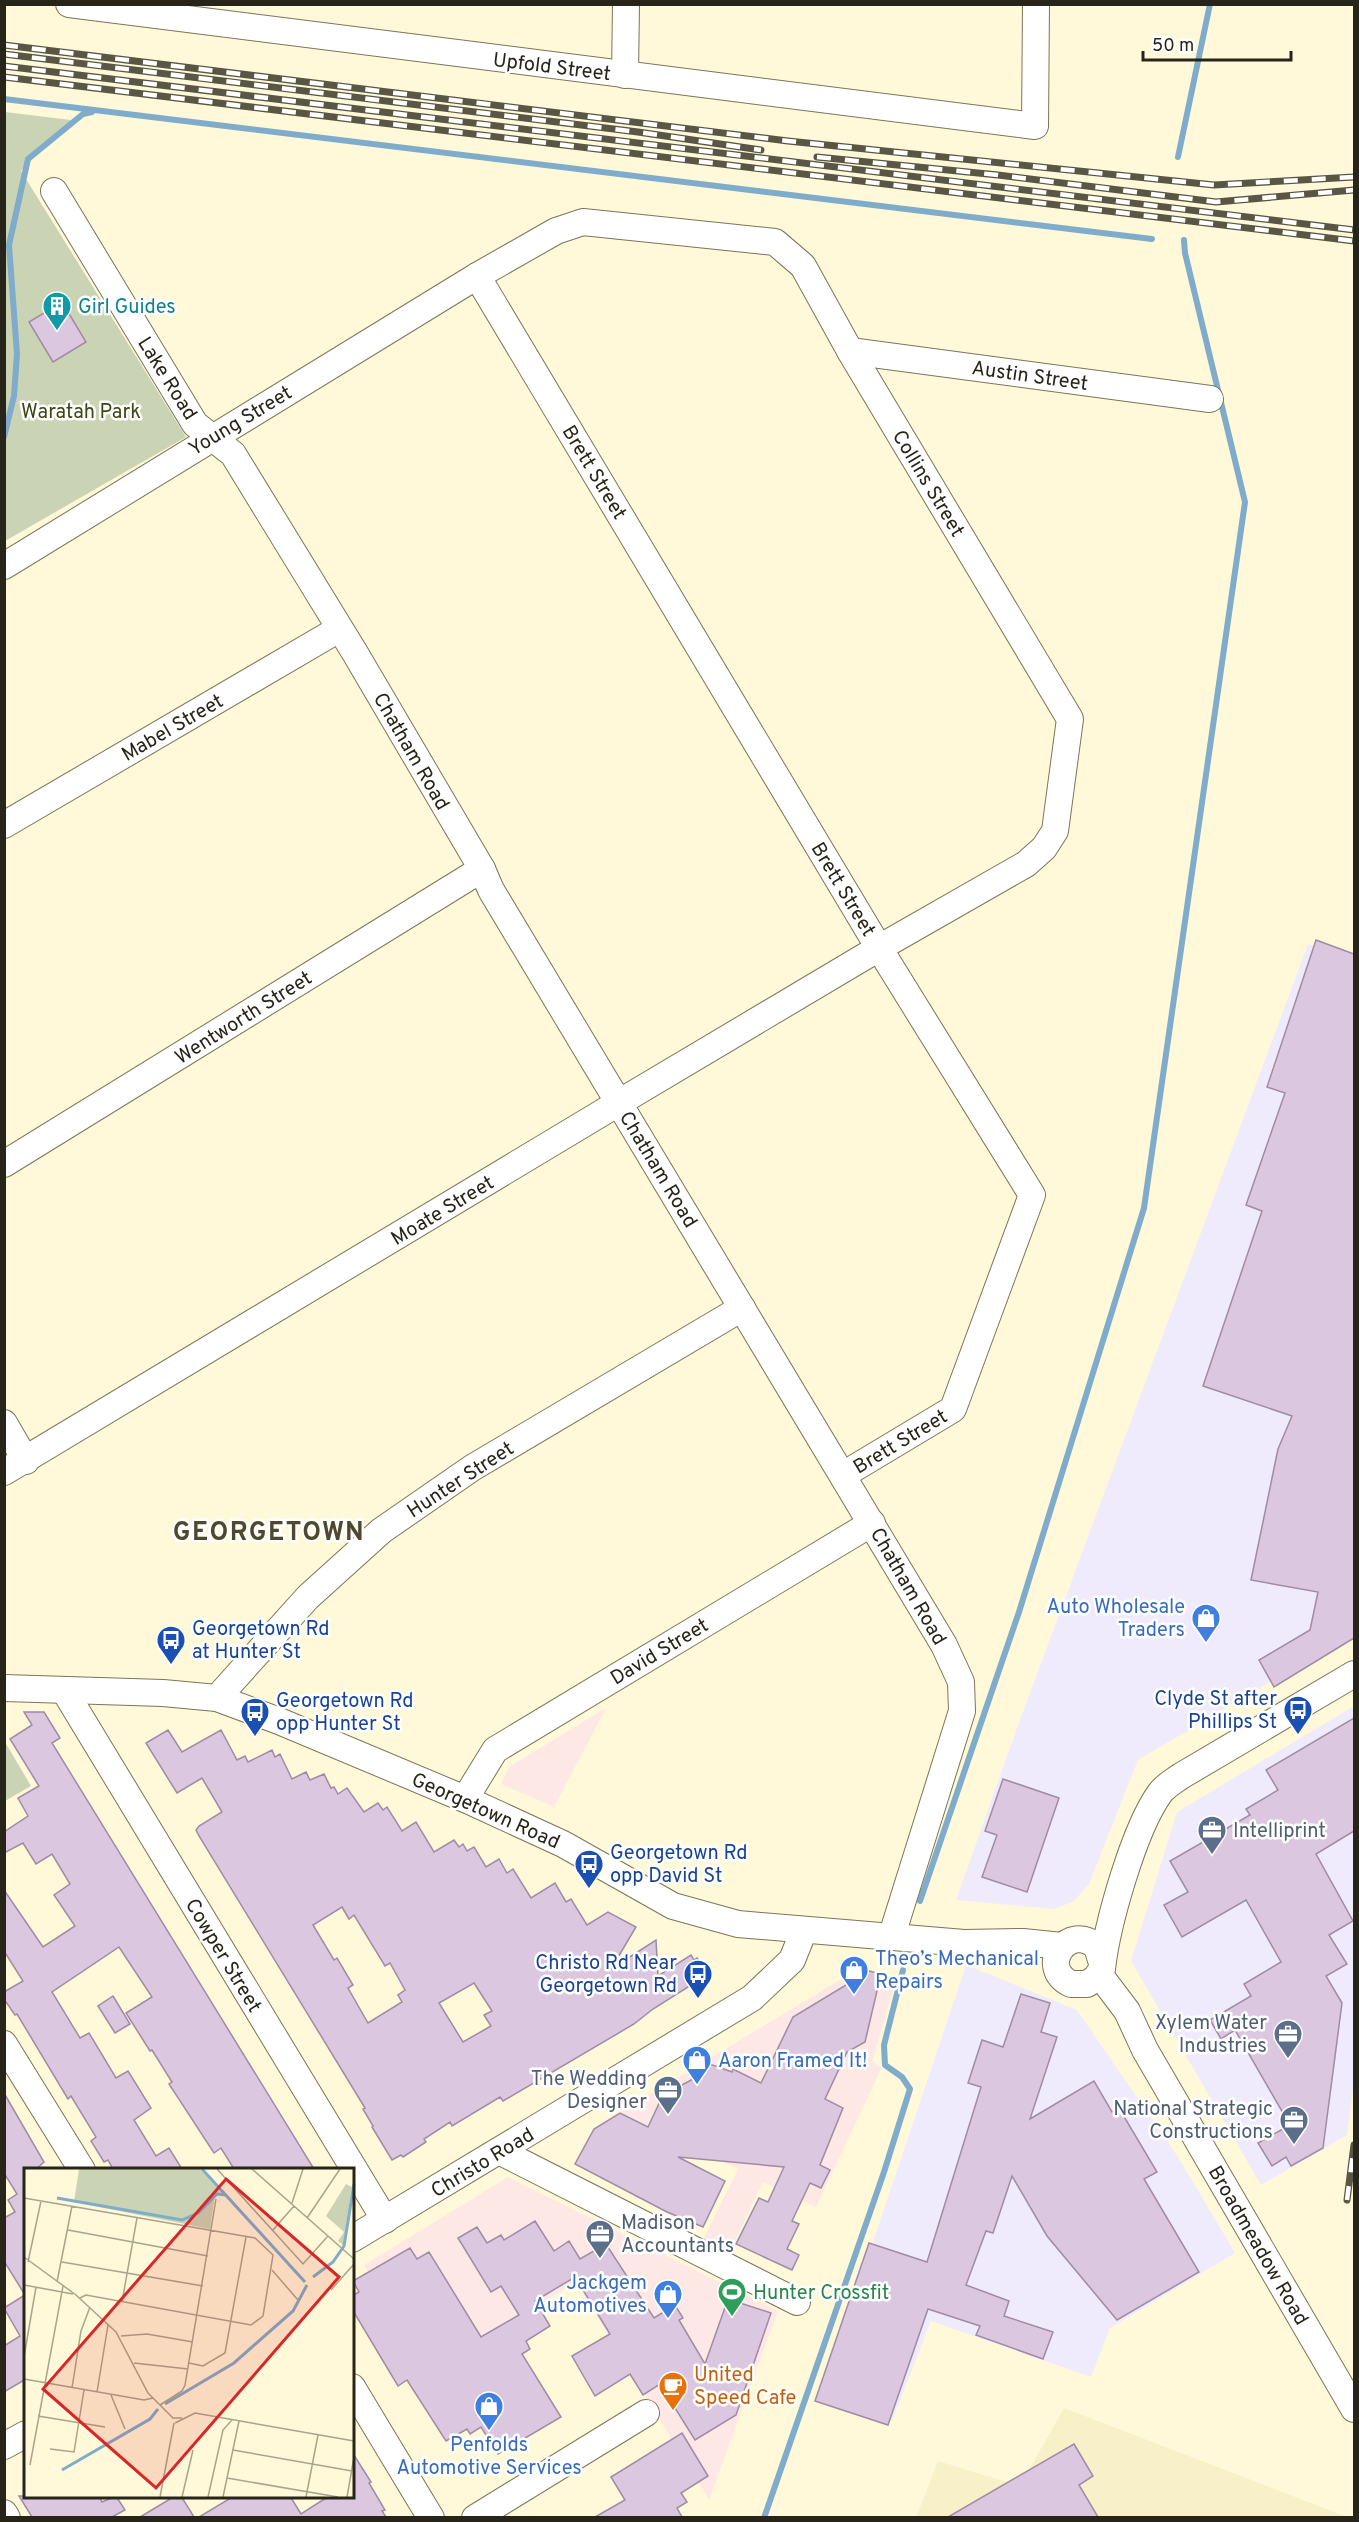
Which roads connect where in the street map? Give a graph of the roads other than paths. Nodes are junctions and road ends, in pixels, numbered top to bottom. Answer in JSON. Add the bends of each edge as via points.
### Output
{"nodes":[{"id":1,"x":69,"y":4,"type":"edge"},
{"id":2,"x":626,"y":4,"type":"edge"},
{"id":3,"x":1036,"y":4,"type":"edge"},
{"id":4,"x":626,"y":75,"type":"junction"},
{"id":5,"x":54,"y":191,"type":"dead end"},
{"id":6,"x":477,"y":276,"type":"junction"},
{"id":7,"x":850,"y":351,"type":"junction"},
{"id":8,"x":1210,"y":399,"type":"dead end"},
{"id":9,"x":211,"y":438,"type":"junction"},
{"id":10,"x":4,"y":566,"type":"edge"},
{"id":11,"x":339,"y":628,"type":"junction"},
{"id":12,"x":4,"y":825,"type":"edge"},
{"id":13,"x":482,"y":869,"type":"junction"},
{"id":14,"x":879,"y":948,"type":"junction"},
{"id":15,"x":620,"y":1102,"type":"junction"},
{"id":16,"x":4,"y":1164,"type":"edge"},
{"id":17,"x":742,"y":1308,"type":"junction"},
{"id":18,"x":4,"y":1423,"type":"edge"},
{"id":19,"x":15,"y":1466,"type":"edge"},
{"id":20,"x":843,"y":1475,"type":"junction"},
{"id":21,"x":872,"y":1523,"type":"junction"},
{"id":22,"x":1354,"y":1674,"type":"edge"},
{"id":23,"x":4,"y":1688,"type":"edge"},
{"id":24,"x":64,"y":1690,"type":"junction"},
{"id":25,"x":218,"y":1698,"type":"junction"},
{"id":26,"x":465,"y":1799,"type":"junction"},
{"id":27,"x":1120,"y":1890,"type":"junction"},
{"id":28,"x":804,"y":1930,"type":"junction"},
{"id":29,"x":892,"y":1935,"type":"junction"},
{"id":30,"x":964,"y":1943,"type":"junction"},
{"id":31,"x":1069,"y":1943,"type":"junction"},
{"id":32,"x":1101,"y":1968,"type":"junction"},
{"id":33,"x":1066,"y":1981,"type":"junction"},
{"id":34,"x":4,"y":2044,"type":"edge"},
{"id":35,"x":1145,"y":2050,"type":"junction"},
{"id":36,"x":499,"y":2151,"type":"junction"},
{"id":37,"x":81,"y":2168,"type":"edge"},
{"id":38,"x":354,"y":2168,"type":"edge"},
{"id":39,"x":354,"y":2169,"type":"edge"},
{"id":40,"x":385,"y":2220,"type":"junction"},
{"id":41,"x":354,"y":2238,"type":"edge"},
{"id":42,"x":797,"y":2302,"type":"dead end"},
{"id":43,"x":354,"y":2390,"type":"edge"},
{"id":44,"x":1354,"y":2409,"type":"edge"},
{"id":45,"x":646,"y":2413,"type":"dead end"},
{"id":46,"x":24,"y":2434,"type":"edge"},
{"id":47,"x":4,"y":2446,"type":"edge"},
{"id":48,"x":4,"y":2513,"type":"edge"},
{"id":49,"x":7,"y":2517,"type":"edge"},
{"id":50,"x":431,"y":2517,"type":"edge"},
{"id":51,"x":475,"y":2517,"type":"edge"}],
"edges":[{"from":1,"to":4,"type":"street","name":"Upfold Street"},
{"from":2,"to":4,"type":"street"},
{"from":3,"to":4,"type":"street","name":"Upfold Street","via":[[1035,126]]},
{"from":5,"to":9,"type":"street","name":"Lake Road","via":[[195,424]]},
{"from":6,"to":7,"type":"street","name":"Collins Street","via":[[556,231],[583,222],[775,242],[803,266]]},
{"from":6,"to":9,"type":"street","name":"Young Street"},
{"from":6,"to":14,"type":"street","name":"Brett Street"},
{"from":7,"to":8,"type":"street","name":"Austin Street"},
{"from":7,"to":14,"type":"street","name":"Collins Street","via":[[1070,719],[1055,831],[1044,848],[1026,864]]},
{"from":9,"to":10,"type":"street","name":"Young Street"},
{"from":9,"to":11,"type":"street","name":"Chatham Road","via":[[233,454]]},
{"from":11,"to":12,"type":"street","name":"Mabel Street"},
{"from":11,"to":13,"type":"street","name":"Chatham Road"},
{"from":13,"to":15,"type":"street","name":"Chatham Road"},
{"from":13,"to":16,"type":"street","name":"Wentworth Street"},
{"from":14,"to":15,"type":"street","name":"Moate Street"},
{"from":14,"to":20,"type":"street","name":"Brett Street","via":[[1032,1196],[954,1409]]},
{"from":15,"to":17,"type":"street","name":"Chatham Road"},
{"from":15,"to":19,"type":"street","name":"Moate Street"},
{"from":17,"to":20,"type":"street","name":"Chatham Road"},
{"from":17,"to":25,"type":"street","name":"Hunter Street","via":[[472,1468],[381,1531],[308,1597]]},
{"from":18,"to":19,"type":"street"},
{"from":20,"to":21,"type":"street","name":"Chatham Road"},
{"from":21,"to":26,"type":"street","name":"David Street","via":[[495,1749]]},
{"from":21,"to":29,"type":"street","name":"Chatham Road","via":[[944,1645],[961,1682],[962,1711]]},
{"from":22,"to":27,"type":"street","via":[[1161,1791],[1147,1814]]},
{"from":23,"to":24,"type":"street","name":"Georgetown Road"},
{"from":24,"to":25,"type":"street","name":"Georgetown Road"},
{"from":24,"to":38,"type":"street","name":"Cowper Street"},
{"from":25,"to":26,"type":"street","name":"Georgetown Road"},
{"from":26,"to":28,"type":"street","name":"Georgetown Road","via":[[563,1844],[673,1906],[738,1924]]},
{"from":27,"to":31,"type":"street","via":[[1102,1914]]},
{"from":27,"to":32,"type":"street"},
{"from":28,"to":29,"type":"street","name":"Georgetown Road"},
{"from":28,"to":36,"type":"street","name":"Christo Road","via":[[792,1960],[753,1998]]},
{"from":29,"to":30,"type":"street","name":"Georgetown Road"},
{"from":30,"to":31,"type":"street","name":"Georgetown Road"},
{"from":30,"to":33,"type":"street","name":"Georgetown Road","via":[[1032,1960]]},
{"from":31,"to":32,"type":"street","via":[[1093,1943],[1100,1952]]},
{"from":31,"to":33,"type":"street","via":[[1056,1962]]},
{"from":32,"to":33,"type":"street","via":[[1087,1984]]},
{"from":32,"to":35,"type":"street","name":"Broadmeadow Road"},
{"from":33,"to":35,"type":"street","name":"Broadmeadow Road","via":[[1104,2004]]},
{"from":34,"to":37,"type":"street"},
{"from":35,"to":44,"type":"street","name":"Broadmeadow Road"},
{"from":36,"to":40,"type":"street","name":"Christo Road"},
{"from":36,"to":42,"type":"street"},
{"from":39,"to":40,"type":"street","name":"Cowper Street"},
{"from":40,"to":41,"type":"street","name":"Christo Road"},
{"from":43,"to":50,"type":"street"},
{"from":45,"to":51,"type":"street"},
{"from":46,"to":47,"type":"street"},
{"from":48,"to":49,"type":"street"}]}
